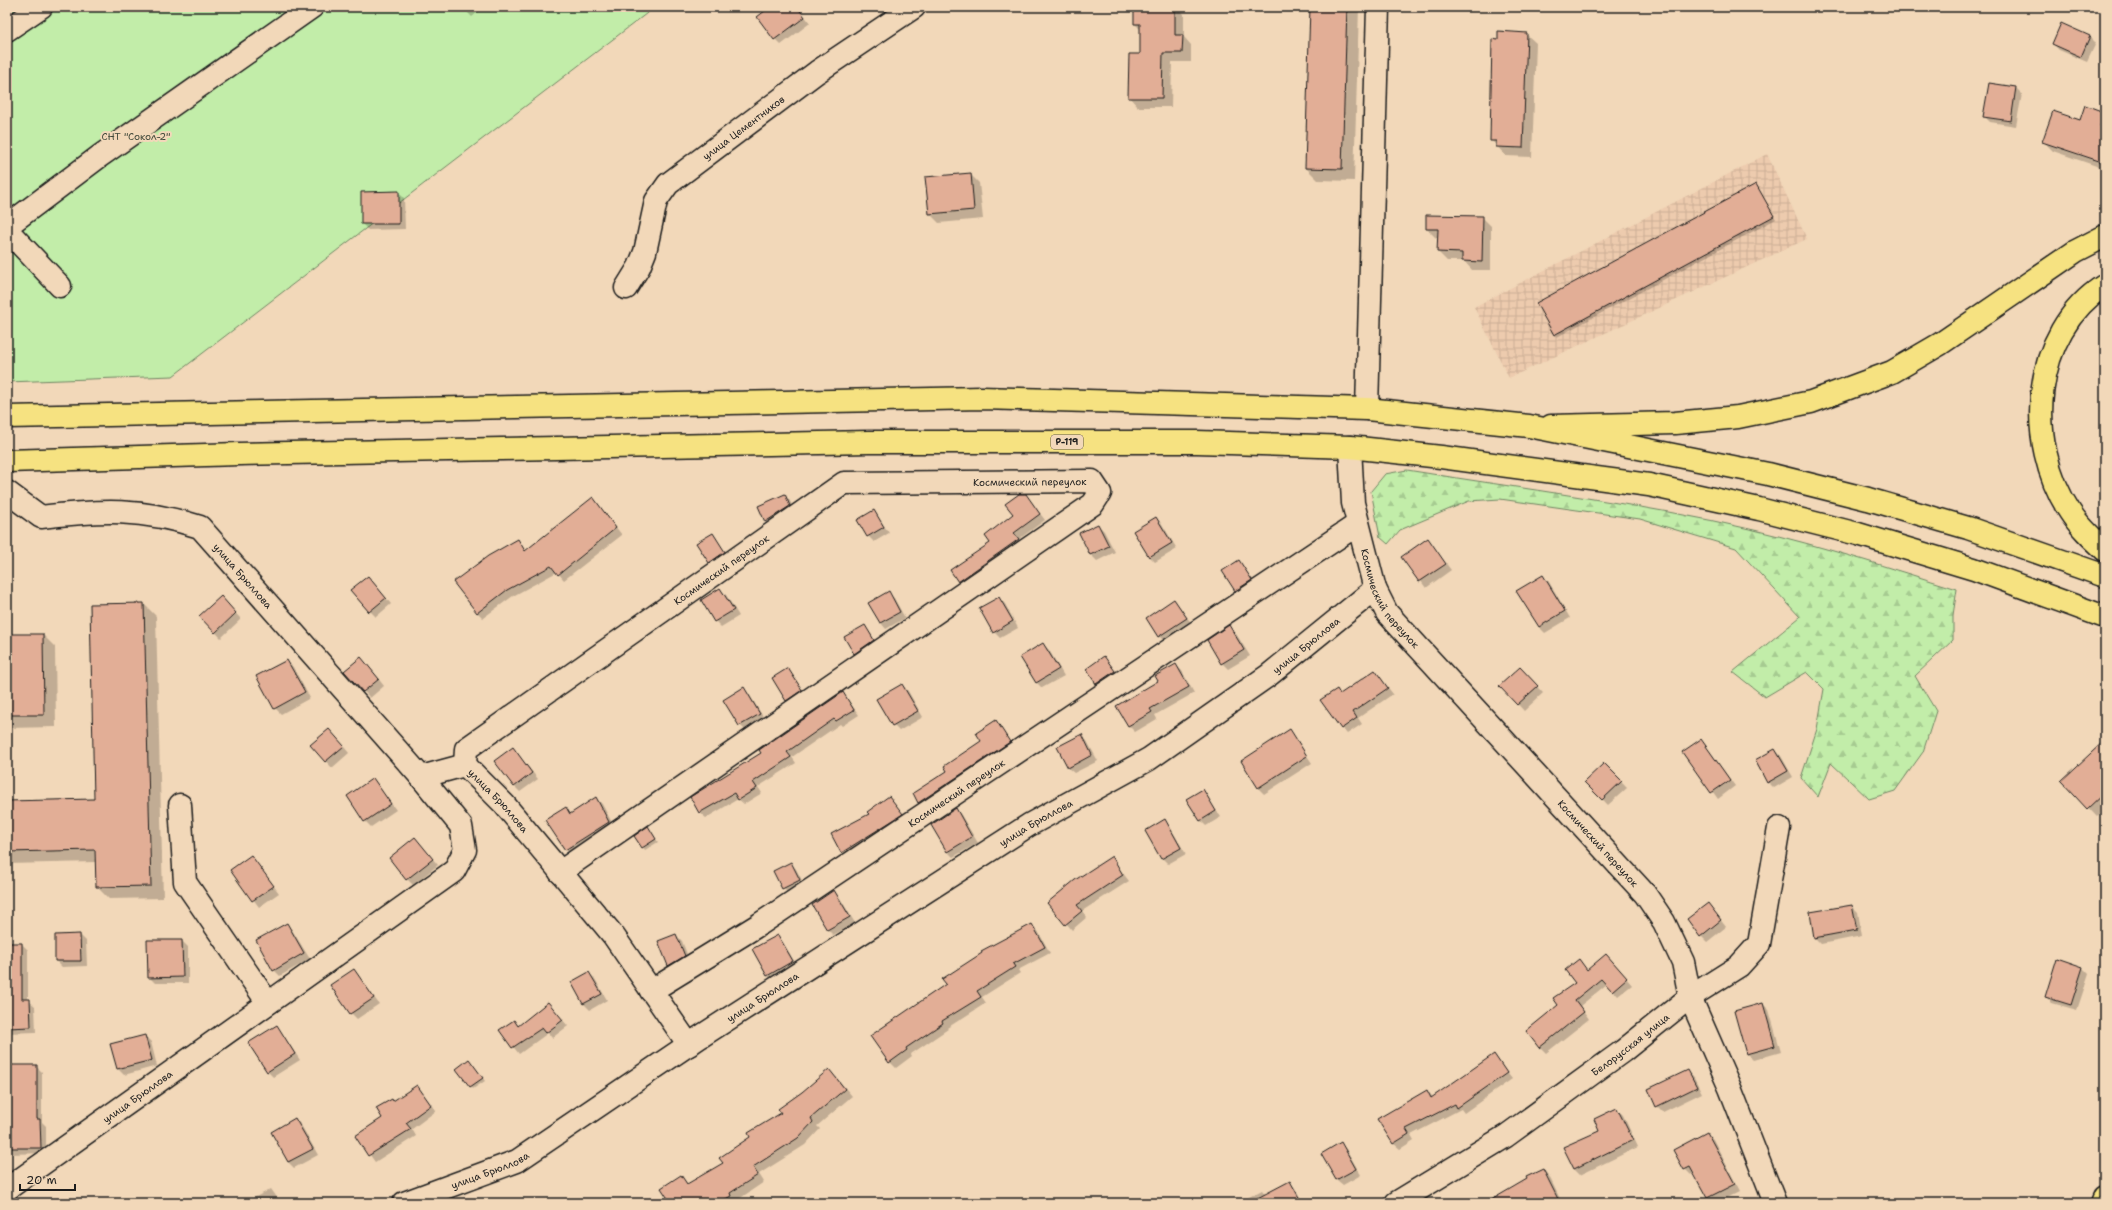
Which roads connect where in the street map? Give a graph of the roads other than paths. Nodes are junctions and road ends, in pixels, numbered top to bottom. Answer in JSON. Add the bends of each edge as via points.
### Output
{"nodes":[{"id":1,"x":41,"y":7,"type":"edge"},
{"id":2,"x":312,"y":7,"type":"edge"},
{"id":3,"x":914,"y":7,"type":"edge"},
{"id":4,"x":1378,"y":7,"type":"edge"},
{"id":5,"x":7,"y":30,"type":"edge"},
{"id":6,"x":7,"y":226,"type":"edge"},
{"id":7,"x":7,"y":230,"type":"edge"},
{"id":8,"x":2105,"y":236,"type":"edge"},
{"id":9,"x":2105,"y":284,"type":"edge"},
{"id":10,"x":60,"y":286,"type":"dead end"},
{"id":11,"x":626,"y":288,"type":"dead end"},
{"id":12,"x":1367,"y":409,"type":"junction"},
{"id":13,"x":7,"y":417,"type":"edge"},
{"id":14,"x":1529,"y":426,"type":"junction"},
{"id":15,"x":1350,"y":447,"type":"junction"},
{"id":16,"x":7,"y":461,"type":"edge"},
{"id":17,"x":7,"y":492,"type":"edge"},
{"id":18,"x":1358,"y":524,"type":"junction"},
{"id":19,"x":2105,"y":550,"type":"edge"},
{"id":20,"x":2105,"y":576,"type":"edge"},
{"id":21,"x":1375,"y":588,"type":"junction"},
{"id":22,"x":2105,"y":617,"type":"edge"},
{"id":23,"x":465,"y":765,"type":"junction"},
{"id":24,"x":421,"y":777,"type":"junction"},
{"id":25,"x":180,"y":805,"type":"dead end"},
{"id":26,"x":1779,"y":828,"type":"dead end"},
{"id":27,"x":560,"y":872,"type":"junction"},
{"id":28,"x":651,"y":991,"type":"junction"},
{"id":29,"x":1690,"y":998,"type":"junction"},
{"id":30,"x":268,"y":1003,"type":"junction"},
{"id":31,"x":689,"y":1045,"type":"junction"},
{"id":32,"x":7,"y":1189,"type":"edge"},
{"id":33,"x":2105,"y":1198,"type":"edge"},
{"id":34,"x":404,"y":1203,"type":"edge"},
{"id":35,"x":1396,"y":1203,"type":"edge"},
{"id":36,"x":1775,"y":1203,"type":"edge"},
{"id":37,"x":2103,"y":1203,"type":"edge"}],
"edges":[{"from":1,"to":5,"type":"street"},
{"from":2,"to":6,"type":"street","via":[[100,156]]},
{"from":3,"to":11,"type":"street","name":"улица Цементников","via":[[817,72],[668,184],[656,201],[645,252]]},
{"from":4,"to":12,"type":"street"},
{"from":7,"to":10,"type":"street"},
{"from":8,"to":14,"type":"main road","via":[[2076,251],[1940,344],[1892,372],[1811,402],[1738,416],[1675,423]]},
{"from":9,"to":19,"type":"main road","via":[[2070,316],[2055,345],[2045,372],[2041,397],[2041,424],[2055,483],[2070,512]]},
{"from":12,"to":13,"type":"main road","via":[[982,398]]},
{"from":12,"to":14,"type":"main road"},
{"from":14,"to":20,"type":"main road","via":[[1768,474],[1868,499],[1968,528]]},
{"from":15,"to":16,"type":"main road","number":"Р-119","via":[[1189,442],[869,442]]},
{"from":15,"to":18,"type":"street","name":"Космический переулок","via":[[1353,503]]},
{"from":15,"to":22,"type":"main road","number":"Р-119","via":[[1649,485],[1759,509],[1858,534],[1974,569]]},
{"from":17,"to":24,"type":"street","name":"улица Брюллова","via":[[41,517],[129,511],[172,518],[200,527]]},
{"from":18,"to":21,"type":"street","name":"Космический переулок"},
{"from":18,"to":28,"type":"street","name":"Космический переулок","via":[[760,924]]},
{"from":21,"to":29,"type":"street","name":"Космический переулок","via":[[1387,613],[1645,894],[1664,922],[1683,962]]},
{"from":21,"to":31,"type":"street","name":"улица Брюллова","via":[[1269,675],[1149,759],[1029,826]]},
{"from":23,"to":24,"type":"street","name":"улица Брюллова"},
{"from":23,"to":27,"type":"street","name":"улица Брюллова","via":[[504,804]]},
{"from":23,"to":27,"type":"street","name":"Космический переулок","via":[[466,749],[844,483],[1092,482],[1100,493],[1093,504]]},
{"from":24,"to":30,"type":"street","name":"улица Брюллова","via":[[461,826],[465,850],[454,871]]},
{"from":25,"to":30,"type":"street","via":[[185,882]]},
{"from":26,"to":29,"type":"street","name":"Белорусская улица","via":[[1759,944],[1739,966]]},
{"from":27,"to":28,"type":"street","name":"улица Брюллова","via":[[613,935]]},
{"from":28,"to":31,"type":"street","name":"улица Брюллова"},
{"from":29,"to":35,"type":"street","name":"Белорусская улица","via":[[1623,1051],[1506,1136]]},
{"from":29,"to":36,"type":"street","name":"Космический переулок","via":[[1730,1088]]},
{"from":30,"to":32,"type":"street","name":"улица Брюллова"},
{"from":31,"to":34,"type":"street","name":"улица Брюллова","via":[[517,1161]]},
{"from":33,"to":37,"type":"main road"}]}
